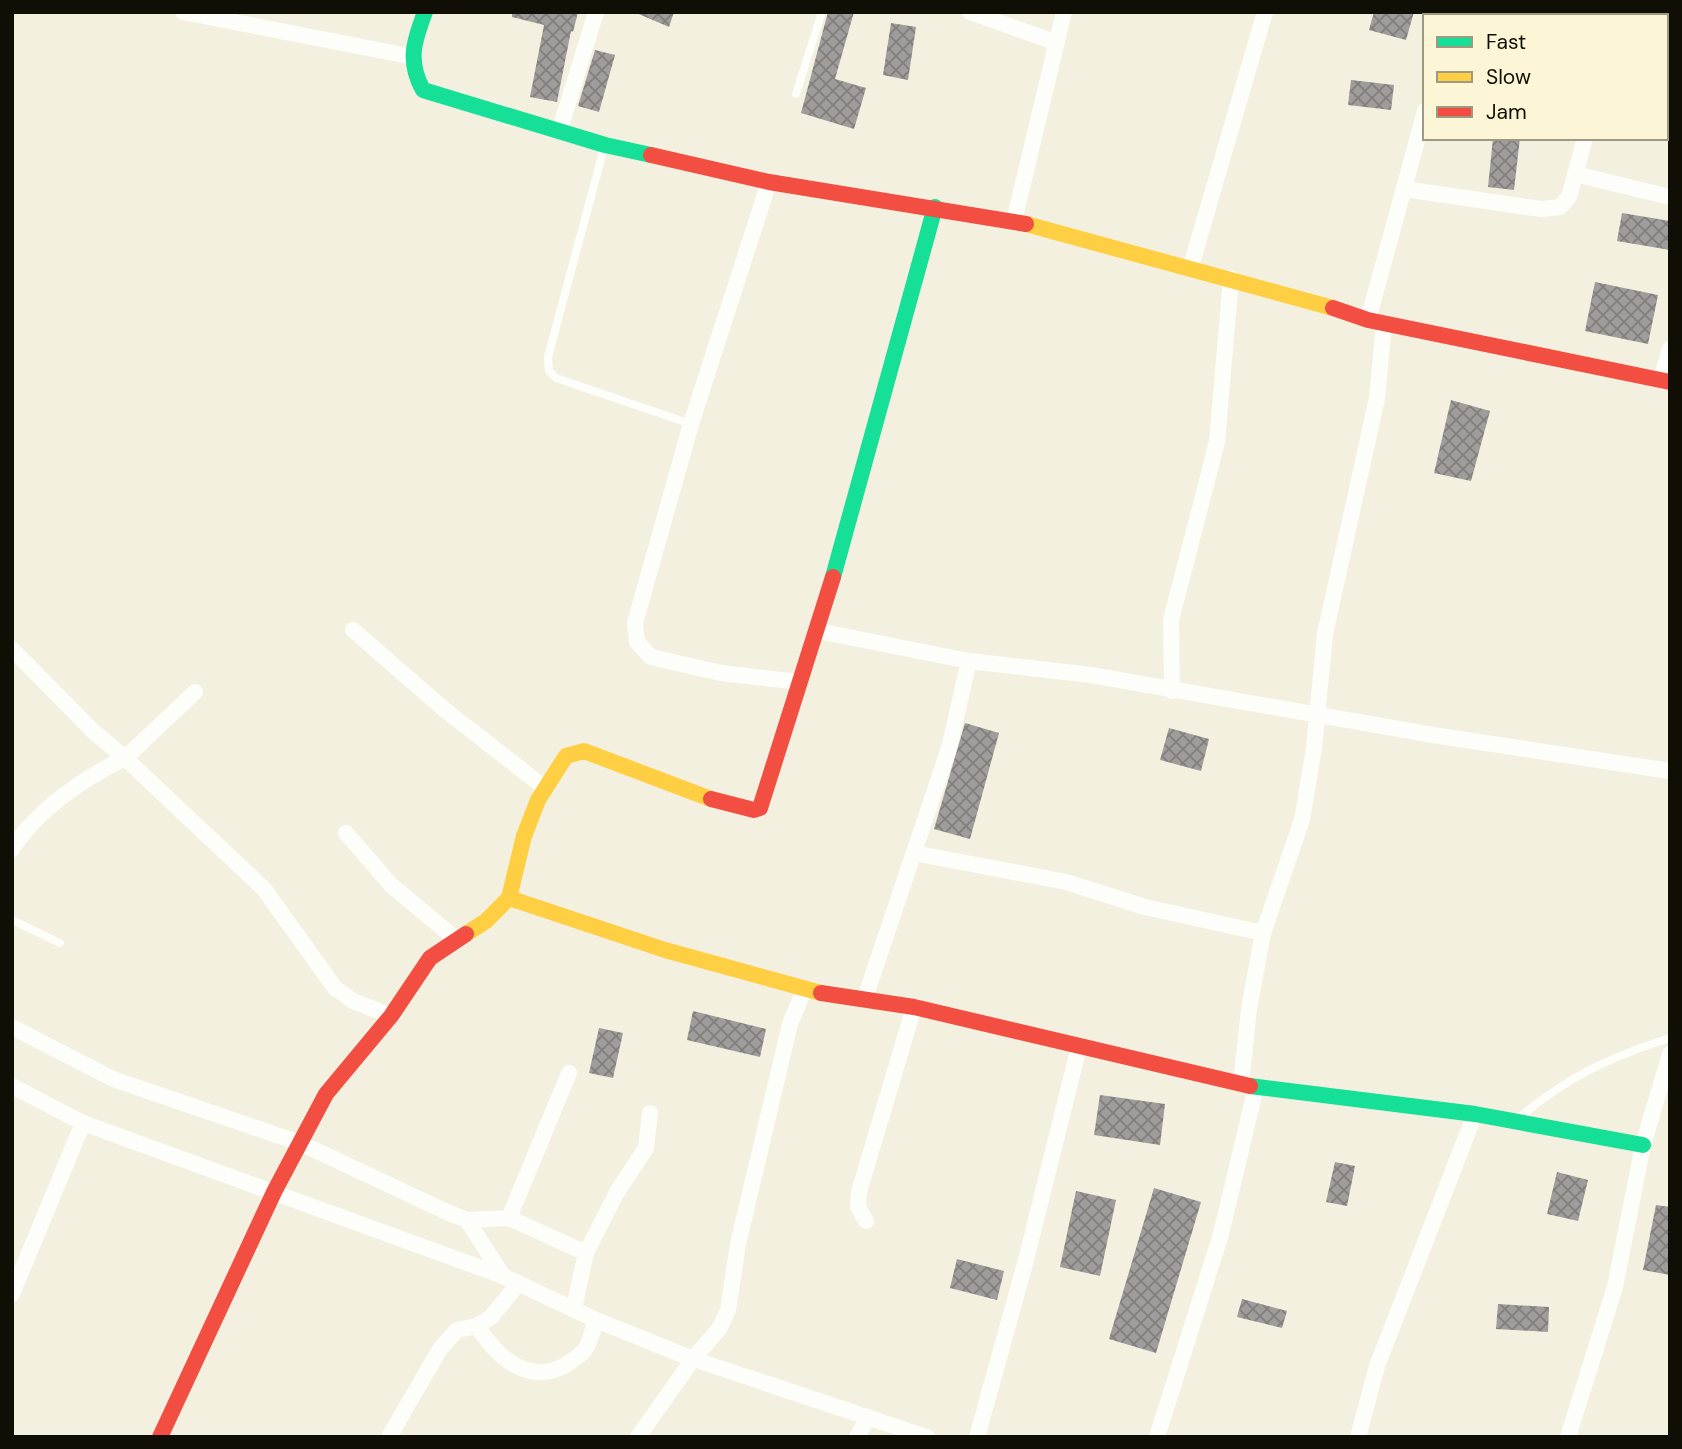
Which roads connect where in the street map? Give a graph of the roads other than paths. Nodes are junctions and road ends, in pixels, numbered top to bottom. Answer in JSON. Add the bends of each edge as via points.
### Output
{"nodes":[{"id":1,"x":183,"y":12,"type":"edge"},
{"id":2,"x":425,"y":12,"type":"edge"},
{"id":3,"x":596,"y":12,"type":"edge"},
{"id":4,"x":822,"y":12,"type":"edge"},
{"id":5,"x":970,"y":12,"type":"edge"},
{"id":6,"x":1064,"y":12,"type":"edge"},
{"id":7,"x":1265,"y":12,"type":"edge"},
{"id":8,"x":1055,"y":42,"type":"junction"},
{"id":9,"x":409,"y":56,"type":"junction"},
{"id":10,"x":796,"y":94,"type":"dead end"},
{"id":11,"x":1423,"y":118,"type":"edge"},
{"id":12,"x":560,"y":129,"type":"junction"},
{"id":13,"x":1584,"y":140,"type":"edge"},
{"id":14,"x":605,"y":145,"type":"junction"},
{"id":15,"x":1575,"y":174,"type":"junction"},
{"id":16,"x":769,"y":182,"type":"junction"},
{"id":17,"x":1404,"y":189,"type":"junction"},
{"id":18,"x":1670,"y":197,"type":"edge"},
{"id":19,"x":935,"y":208,"type":"junction"},
{"id":20,"x":1014,"y":221,"type":"junction"},
{"id":21,"x":1191,"y":266,"type":"junction"},
{"id":22,"x":1231,"y":278,"type":"junction"},
{"id":23,"x":1376,"y":322,"type":"junction"},
{"id":24,"x":1670,"y":349,"type":"edge"},
{"id":25,"x":1665,"y":380,"type":"edge"},
{"id":26,"x":691,"y":424,"type":"junction"},
{"id":27,"x":354,"y":630,"type":"dead end"},
{"id":28,"x":818,"y":631,"type":"junction"},
{"id":29,"x":12,"y":649,"type":"edge"},
{"id":30,"x":969,"y":661,"type":"junction"},
{"id":31,"x":799,"y":682,"type":"junction"},
{"id":32,"x":1172,"y":691,"type":"junction"},
{"id":33,"x":195,"y":692,"type":"dead end"},
{"id":34,"x":1316,"y":714,"type":"junction"},
{"id":35,"x":125,"y":758,"type":"junction"},
{"id":36,"x":1670,"y":771,"type":"edge"},
{"id":37,"x":545,"y":788,"type":"junction"},
{"id":38,"x":346,"y":833,"type":"dead end"},
{"id":39,"x":12,"y":849,"type":"edge"},
{"id":40,"x":914,"y":853,"type":"junction"},
{"id":41,"x":509,"y":898,"type":"junction"},
{"id":42,"x":12,"y":920,"type":"edge"},
{"id":43,"x":1264,"y":933,"type":"junction"},
{"id":44,"x":457,"y":940,"type":"junction"},
{"id":45,"x":60,"y":943,"type":"dead end"},
{"id":46,"x":804,"y":990,"type":"junction"},
{"id":47,"x":865,"y":998,"type":"junction"},
{"id":48,"x":914,"y":1007,"type":"junction"},
{"id":49,"x":391,"y":1016,"type":"junction"},
{"id":50,"x":12,"y":1027,"type":"edge"},
{"id":51,"x":1670,"y":1038,"type":"edge"},
{"id":52,"x":1079,"y":1046,"type":"junction"},
{"id":53,"x":1670,"y":1054,"type":"edge"},
{"id":54,"x":12,"y":1071,"type":"edge"},
{"id":55,"x":569,"y":1073,"type":"dead end"},
{"id":56,"x":1248,"y":1086,"type":"junction"},
{"id":57,"x":14,"y":1087,"type":"edge"},
{"id":58,"x":650,"y":1113,"type":"dead end"},
{"id":59,"x":1475,"y":1114,"type":"junction"},
{"id":60,"x":1515,"y":1121,"type":"junction"},
{"id":61,"x":83,"y":1123,"type":"junction"},
{"id":62,"x":300,"y":1143,"type":"junction"},
{"id":63,"x":1643,"y":1145,"type":"junction"},
{"id":64,"x":274,"y":1192,"type":"junction"},
{"id":65,"x":509,"y":1218,"type":"junction"},
{"id":66,"x":467,"y":1220,"type":"junction"},
{"id":67,"x":866,"y":1221,"type":"dead end"},
{"id":68,"x":586,"y":1253,"type":"junction"},
{"id":69,"x":503,"y":1276,"type":"junction"},
{"id":70,"x":519,"y":1283,"type":"junction"},
{"id":71,"x":12,"y":1294,"type":"edge"},
{"id":72,"x":574,"y":1308,"type":"junction"},
{"id":73,"x":596,"y":1320,"type":"junction"},
{"id":74,"x":477,"y":1326,"type":"junction"},
{"id":75,"x":694,"y":1359,"type":"junction"},
{"id":76,"x":868,"y":1418,"type":"junction"},
{"id":77,"x":160,"y":1437,"type":"edge"},
{"id":78,"x":389,"y":1437,"type":"edge"},
{"id":79,"x":638,"y":1437,"type":"edge"},
{"id":80,"x":857,"y":1437,"type":"edge"},
{"id":81,"x":927,"y":1437,"type":"edge"},
{"id":82,"x":976,"y":1437,"type":"edge"},
{"id":83,"x":1157,"y":1437,"type":"edge"},
{"id":84,"x":1358,"y":1437,"type":"edge"},
{"id":85,"x":1568,"y":1437,"type":"edge"}],
"edges":[{"from":1,"to":9,"type":"street"},
{"from":2,"to":9,"type":"street"},
{"from":3,"to":12,"type":"street"},
{"from":4,"to":10,"type":"lane"},
{"from":5,"to":8,"type":"street"},
{"from":6,"to":8,"type":"street"},
{"from":7,"to":21,"type":"street"},
{"from":8,"to":20,"type":"street"},
{"from":9,"to":12,"type":"street","via":[[423,90]]},
{"from":11,"to":17,"type":"street"},
{"from":12,"to":14,"type":"street"},
{"from":13,"to":15,"type":"street"},
{"from":14,"to":16,"type":"street"},
{"from":14,"to":26,"type":"lane","via":[[548,357],[549,371],[556,378]]},
{"from":15,"to":17,"type":"street","via":[[1569,197],[1560,207]]},
{"from":15,"to":18,"type":"street"},
{"from":16,"to":19,"type":"street"},
{"from":16,"to":26,"type":"street"},
{"from":17,"to":23,"type":"street"},
{"from":19,"to":20,"type":"street"},
{"from":19,"to":28,"type":"street"},
{"from":20,"to":21,"type":"street"},
{"from":21,"to":22,"type":"street"},
{"from":22,"to":23,"type":"street"},
{"from":22,"to":32,"type":"street","via":[[1217,442],[1171,620]]},
{"from":23,"to":25,"type":"street"},
{"from":23,"to":34,"type":"street","via":[[1377,398],[1325,634]]},
{"from":24,"to":25,"type":"street"},
{"from":26,"to":31,"type":"street","via":[[635,623],[637,642],[651,657],[721,673]]},
{"from":27,"to":37,"type":"street","via":[[445,710]]},
{"from":28,"to":30,"type":"street"},
{"from":28,"to":31,"type":"street"},
{"from":29,"to":35,"type":"street"},
{"from":30,"to":32,"type":"street","via":[[1091,675]]},
{"from":30,"to":40,"type":"street","via":[[949,748]]},
{"from":31,"to":37,"type":"street","via":[[757,810],[702,797],[584,751],[566,756]]},
{"from":32,"to":34,"type":"street"},
{"from":33,"to":35,"type":"street"},
{"from":34,"to":36,"type":"street"},
{"from":34,"to":43,"type":"street","via":[[1303,820]]},
{"from":35,"to":39,"type":"street","via":[[74,789],[24,831]]},
{"from":35,"to":49,"type":"street","via":[[264,889],[335,988],[353,1001]]},
{"from":37,"to":41,"type":"street","via":[[524,836]]},
{"from":38,"to":44,"type":"street","via":[[391,885]]},
{"from":40,"to":43,"type":"street","via":[[1066,882],[1145,907]]},
{"from":40,"to":47,"type":"street"},
{"from":41,"to":44,"type":"street"},
{"from":41,"to":46,"type":"street"},
{"from":42,"to":45,"type":"lane"},
{"from":43,"to":56,"type":"street","via":[[1249,1009]]},
{"from":44,"to":49,"type":"street","via":[[430,958]]},
{"from":46,"to":47,"type":"street"},
{"from":46,"to":75,"type":"street","via":[[790,1024],[737,1244],[727,1310],[719,1329]]},
{"from":47,"to":48,"type":"street"},
{"from":48,"to":52,"type":"street"},
{"from":48,"to":67,"type":"street","via":[[859,1192],[858,1207]]},
{"from":49,"to":62,"type":"street","via":[[326,1094]]},
{"from":50,"to":62,"type":"street","via":[[113,1079]]},
{"from":51,"to":60,"type":"lane","via":[[1590,1067]]},
{"from":52,"to":56,"type":"street"},
{"from":52,"to":82,"type":"street"},
{"from":53,"to":63,"type":"street"},
{"from":54,"to":57,"type":"street"},
{"from":55,"to":65,"type":"street"},
{"from":56,"to":59,"type":"street"},
{"from":56,"to":83,"type":"street","via":[[1221,1234]]},
{"from":57,"to":61,"type":"street"},
{"from":58,"to":68,"type":"street","via":[[646,1148]]},
{"from":59,"to":60,"type":"street"},
{"from":59,"to":84,"type":"street","via":[[1377,1366]]},
{"from":60,"to":63,"type":"street"},
{"from":61,"to":64,"type":"street"},
{"from":61,"to":71,"type":"street"},
{"from":62,"to":64,"type":"street"},
{"from":62,"to":66,"type":"street"},
{"from":63,"to":85,"type":"street","via":[[1615,1287]]},
{"from":64,"to":69,"type":"street"},
{"from":64,"to":77,"type":"street"},
{"from":65,"to":66,"type":"street"},
{"from":65,"to":68,"type":"street"},
{"from":66,"to":69,"type":"street"},
{"from":68,"to":72,"type":"street"},
{"from":69,"to":70,"type":"street"},
{"from":70,"to":72,"type":"street"},
{"from":70,"to":74,"type":"street","via":[[491,1317]]},
{"from":72,"to":73,"type":"street"},
{"from":73,"to":74,"type":"street","via":[[586,1349],[546,1374],[504,1359]]},
{"from":73,"to":75,"type":"street"},
{"from":74,"to":78,"type":"street","via":[[457,1330],[439,1349]]},
{"from":75,"to":76,"type":"street"},
{"from":75,"to":79,"type":"street"},
{"from":76,"to":80,"type":"street"},
{"from":76,"to":81,"type":"street"}]}
